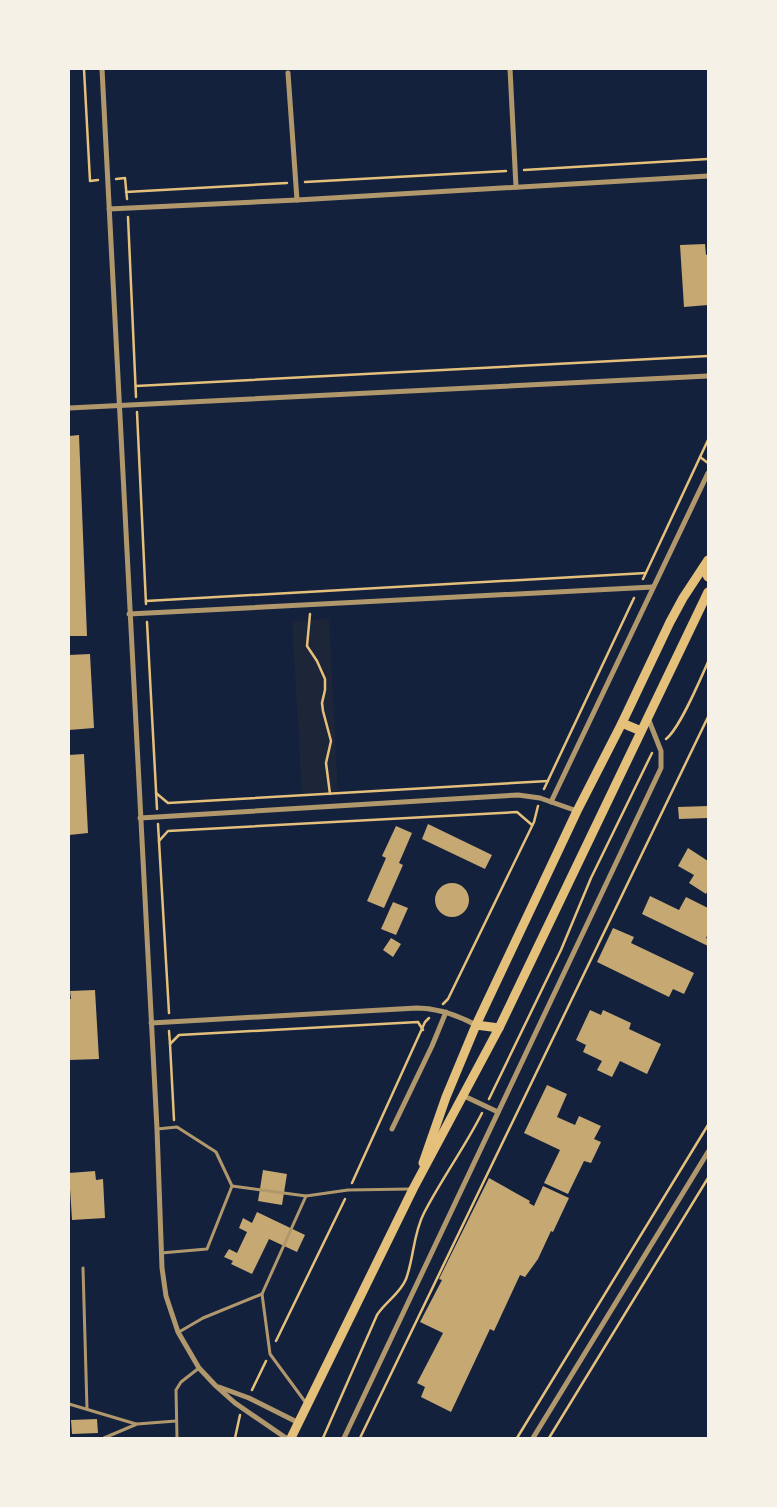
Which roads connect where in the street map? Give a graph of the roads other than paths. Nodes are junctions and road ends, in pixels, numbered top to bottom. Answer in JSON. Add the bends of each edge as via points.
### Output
{"nodes":[{"id":1,"x":102,"y":69,"type":"edge"},
{"id":2,"x":510,"y":69,"type":"edge"},
{"id":3,"x":288,"y":73,"type":"dead end"},
{"id":4,"x":708,"y":176,"type":"edge"},
{"id":5,"x":516,"y":187,"type":"junction"},
{"id":6,"x":297,"y":200,"type":"junction"},
{"id":7,"x":109,"y":209,"type":"junction"},
{"id":8,"x":708,"y":376,"type":"edge"},
{"id":9,"x":118,"y":406,"type":"junction"},
{"id":10,"x":69,"y":408,"type":"edge"},
{"id":11,"x":708,"y":473,"type":"edge"},
{"id":12,"x":708,"y":560,"type":"edge"},
{"id":13,"x":705,"y":568,"type":"edge"},
{"id":14,"x":708,"y":577,"type":"edge"},
{"id":15,"x":653,"y":587,"type":"junction"},
{"id":16,"x":708,"y":592,"type":"edge"},
{"id":17,"x":129,"y":614,"type":"junction"},
{"id":18,"x":648,"y":718,"type":"junction"},
{"id":19,"x":622,"y":723,"type":"junction"},
{"id":20,"x":641,"y":731,"type":"junction"},
{"id":21,"x":551,"y":802,"type":"junction"},
{"id":22,"x":577,"y":811,"type":"junction"},
{"id":23,"x":140,"y":818,"type":"junction"},
{"id":24,"x":446,"y":1012,"type":"junction"},
{"id":25,"x":151,"y":1023,"type":"junction"},
{"id":26,"x":476,"y":1024,"type":"junction"},
{"id":27,"x":499,"y":1028,"type":"junction"},
{"id":28,"x":464,"y":1096,"type":"junction"},
{"id":29,"x":498,"y":1112,"type":"junction"},
{"id":30,"x":157,"y":1129,"type":"junction"},
{"id":31,"x":392,"y":1129,"type":"dead end"},
{"id":32,"x":708,"y":1152,"type":"edge"},
{"id":33,"x":232,"y":1186,"type":"junction"},
{"id":34,"x":413,"y":1189,"type":"junction"},
{"id":35,"x":306,"y":1196,"type":"junction"},
{"id":36,"x":161,"y":1253,"type":"junction"},
{"id":37,"x":83,"y":1268,"type":"dead end"},
{"id":38,"x":262,"y":1294,"type":"junction"},
{"id":39,"x":178,"y":1332,"type":"junction"},
{"id":40,"x":199,"y":1368,"type":"junction"},
{"id":41,"x":216,"y":1386,"type":"junction"},
{"id":42,"x":69,"y":1404,"type":"edge"},
{"id":43,"x":308,"y":1405,"type":"junction"},
{"id":44,"x":87,"y":1409,"type":"junction"},
{"id":45,"x":176,"y":1421,"type":"junction"},
{"id":46,"x":299,"y":1423,"type":"junction"},
{"id":47,"x":137,"y":1424,"type":"junction"},
{"id":48,"x":104,"y":1438,"type":"edge"},
{"id":49,"x":177,"y":1438,"type":"edge"},
{"id":50,"x":286,"y":1438,"type":"edge"},
{"id":51,"x":291,"y":1438,"type":"edge"},
{"id":52,"x":344,"y":1438,"type":"edge"},
{"id":53,"x":533,"y":1438,"type":"edge"}],
"edges":[{"from":1,"to":7,"type":"street"},
{"from":2,"to":5,"type":"street"},
{"from":3,"to":6,"type":"street"},
{"from":4,"to":5,"type":"street"},
{"from":5,"to":6,"type":"street"},
{"from":6,"to":7,"type":"street"},
{"from":7,"to":9,"type":"street"},
{"from":8,"to":9,"type":"street"},
{"from":9,"to":10,"type":"street"},
{"from":9,"to":17,"type":"street"},
{"from":11,"to":15,"type":"street"},
{"from":12,"to":13,"type":"main road"},
{"from":13,"to":14,"type":"main road"},
{"from":13,"to":19,"type":"main road","via":[[673,616]]},
{"from":15,"to":17,"type":"street"},
{"from":15,"to":21,"type":"street"},
{"from":16,"to":18,"type":"main road"},
{"from":17,"to":23,"type":"street"},
{"from":18,"to":20,"type":"main road"},
{"from":18,"to":29,"type":"street","via":[[661,751],[661,768]]},
{"from":19,"to":20,"type":"main road"},
{"from":19,"to":22,"type":"main road"},
{"from":20,"to":27,"type":"main road"},
{"from":21,"to":22,"type":"street"},
{"from":21,"to":23,"type":"street","via":[[518,795]]},
{"from":22,"to":26,"type":"main road"},
{"from":23,"to":25,"type":"street"},
{"from":24,"to":25,"type":"street","via":[[403,1008]]},
{"from":24,"to":26,"type":"street"},
{"from":24,"to":31,"type":"street"},
{"from":25,"to":30,"type":"street"},
{"from":26,"to":27,"type":"main road"},
{"from":26,"to":34,"type":"main road"},
{"from":27,"to":28,"type":"main road"},
{"from":28,"to":29,"type":"street"},
{"from":28,"to":34,"type":"main road"},
{"from":29,"to":52,"type":"street"},
{"from":30,"to":33,"type":"lane","via":[[177,1127],[216,1152]]},
{"from":30,"to":36,"type":"street"},
{"from":32,"to":53,"type":"street"},
{"from":33,"to":35,"type":"lane"},
{"from":33,"to":36,"type":"lane","via":[[207,1249]]},
{"from":34,"to":35,"type":"lane","via":[[348,1190]]},
{"from":34,"to":43,"type":"main road"},
{"from":35,"to":38,"type":"lane"},
{"from":36,"to":39,"type":"street","via":[[166,1296]]},
{"from":37,"to":44,"type":"lane"},
{"from":38,"to":39,"type":"lane"},
{"from":38,"to":43,"type":"lane","via":[[270,1354]]},
{"from":39,"to":40,"type":"street"},
{"from":40,"to":41,"type":"street"},
{"from":40,"to":45,"type":"lane","via":[[176,1390]]},
{"from":41,"to":46,"type":"street"},
{"from":41,"to":50,"type":"street"},
{"from":42,"to":44,"type":"lane"},
{"from":43,"to":46,"type":"main road"},
{"from":44,"to":47,"type":"lane"},
{"from":45,"to":47,"type":"lane"},
{"from":45,"to":49,"type":"lane"},
{"from":46,"to":51,"type":"main road"},
{"from":47,"to":48,"type":"lane"}]}
